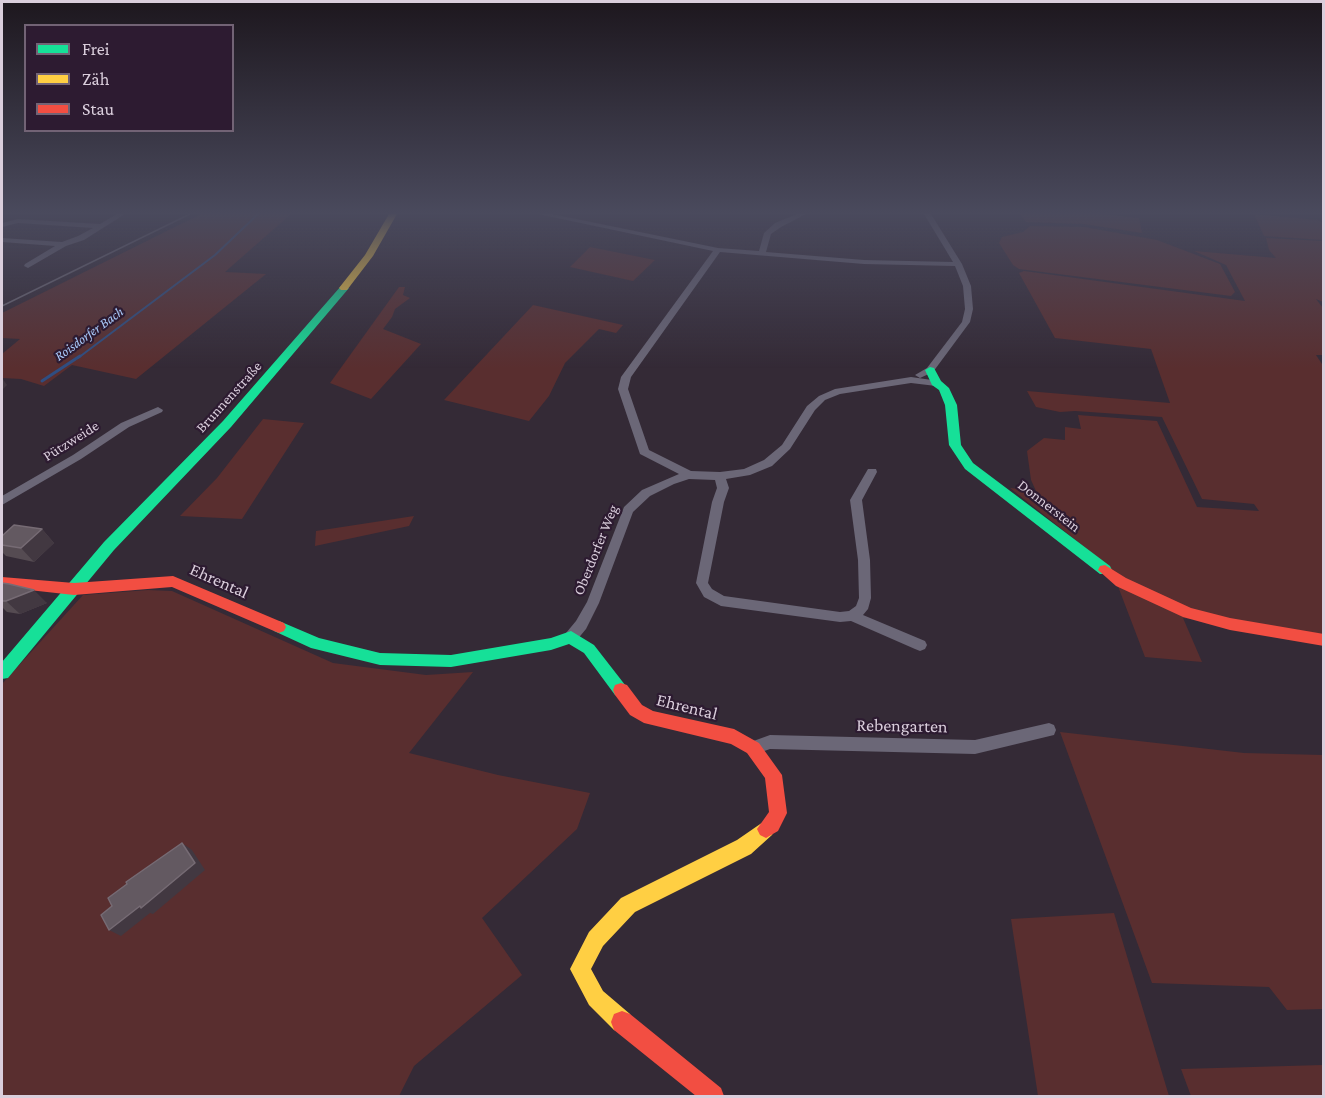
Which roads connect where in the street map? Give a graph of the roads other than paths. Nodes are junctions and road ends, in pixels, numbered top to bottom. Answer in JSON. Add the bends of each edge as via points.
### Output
{"nodes":[{"id":1,"x":361,"y":265,"type":"edge"},
{"id":2,"x":707,"y":265,"type":"edge"},
{"id":3,"x":959,"y":265,"type":"edge"},
{"id":4,"x":930,"y":370,"type":"junction"},
{"id":5,"x":911,"y":380,"type":"junction"},
{"id":6,"x":936,"y":383,"type":"junction"},
{"id":7,"x":158,"y":410,"type":"dead end"},
{"id":8,"x":872,"y":472,"type":"dead end"},
{"id":9,"x":689,"y":476,"type":"junction"},
{"id":10,"x":720,"y":476,"type":"junction"},
{"id":11,"x":2,"y":501,"type":"edge"},
{"id":12,"x":2,"y":582,"type":"edge"},
{"id":13,"x":74,"y":589,"type":"junction"},
{"id":14,"x":852,"y":616,"type":"junction"},
{"id":15,"x":571,"y":637,"type":"junction"},
{"id":16,"x":1323,"y":640,"type":"edge"},
{"id":17,"x":920,"y":645,"type":"dead end"},
{"id":18,"x":2,"y":673,"type":"edge"},
{"id":19,"x":1049,"y":730,"type":"dead end"},
{"id":20,"x":753,"y":748,"type":"junction"},
{"id":21,"x":713,"y":1096,"type":"edge"}],
"edges":[{"from":1,"to":13,"type":"street","name":"Brunnenstraße","via":[[227,424],[109,546]]},
{"from":2,"to":9,"type":"street","via":[[627,377],[623,389],[644,452]]},
{"from":3,"to":4,"type":"street","via":[[968,286],[966,322]]},
{"from":4,"to":5,"type":"street","name":"Oberdorfer Weg"},
{"from":4,"to":6,"type":"street","name":"Donnerstein"},
{"from":5,"to":6,"type":"street","name":"Oberdorfer Weg"},
{"from":5,"to":10,"type":"street","name":"Oberdorfer Weg","via":[[838,391],[822,398],[786,447],[768,463]]},
{"from":6,"to":16,"type":"street","name":"Donnerstein","via":[[944,388],[951,405],[955,446],[969,466],[1121,582],[1188,613]]},
{"from":7,"to":11,"type":"street","name":"Pützweide","via":[[125,425]]},
{"from":8,"to":14,"type":"street","via":[[856,500],[865,598],[862,609]]},
{"from":9,"to":10,"type":"street","name":"Oberdorfer Weg"},
{"from":9,"to":15,"type":"street","name":"Oberdorfer Weg","via":[[646,493],[628,510],[593,603]]},
{"from":10,"to":14,"type":"street","via":[[723,488],[702,583],[708,593],[721,601]]},
{"from":12,"to":13,"type":"street","name":"Ehrental"},
{"from":13,"to":15,"type":"street","name":"Ehrental","via":[[174,580],[316,644],[380,659],[451,662]]},
{"from":13,"to":18,"type":"street","name":"Brunnenstraße"},
{"from":14,"to":17,"type":"street"},
{"from":15,"to":20,"type":"street","name":"Ehrental","via":[[589,649],[636,710],[650,718],[734,737]]},
{"from":19,"to":20,"type":"street","name":"Rebengarten","via":[[975,747],[770,742]]},
{"from":20,"to":21,"type":"street","name":"Ehrental","via":[[773,775],[778,813],[772,825],[744,848],[628,905],[596,939],[580,969],[596,998]]}]}
